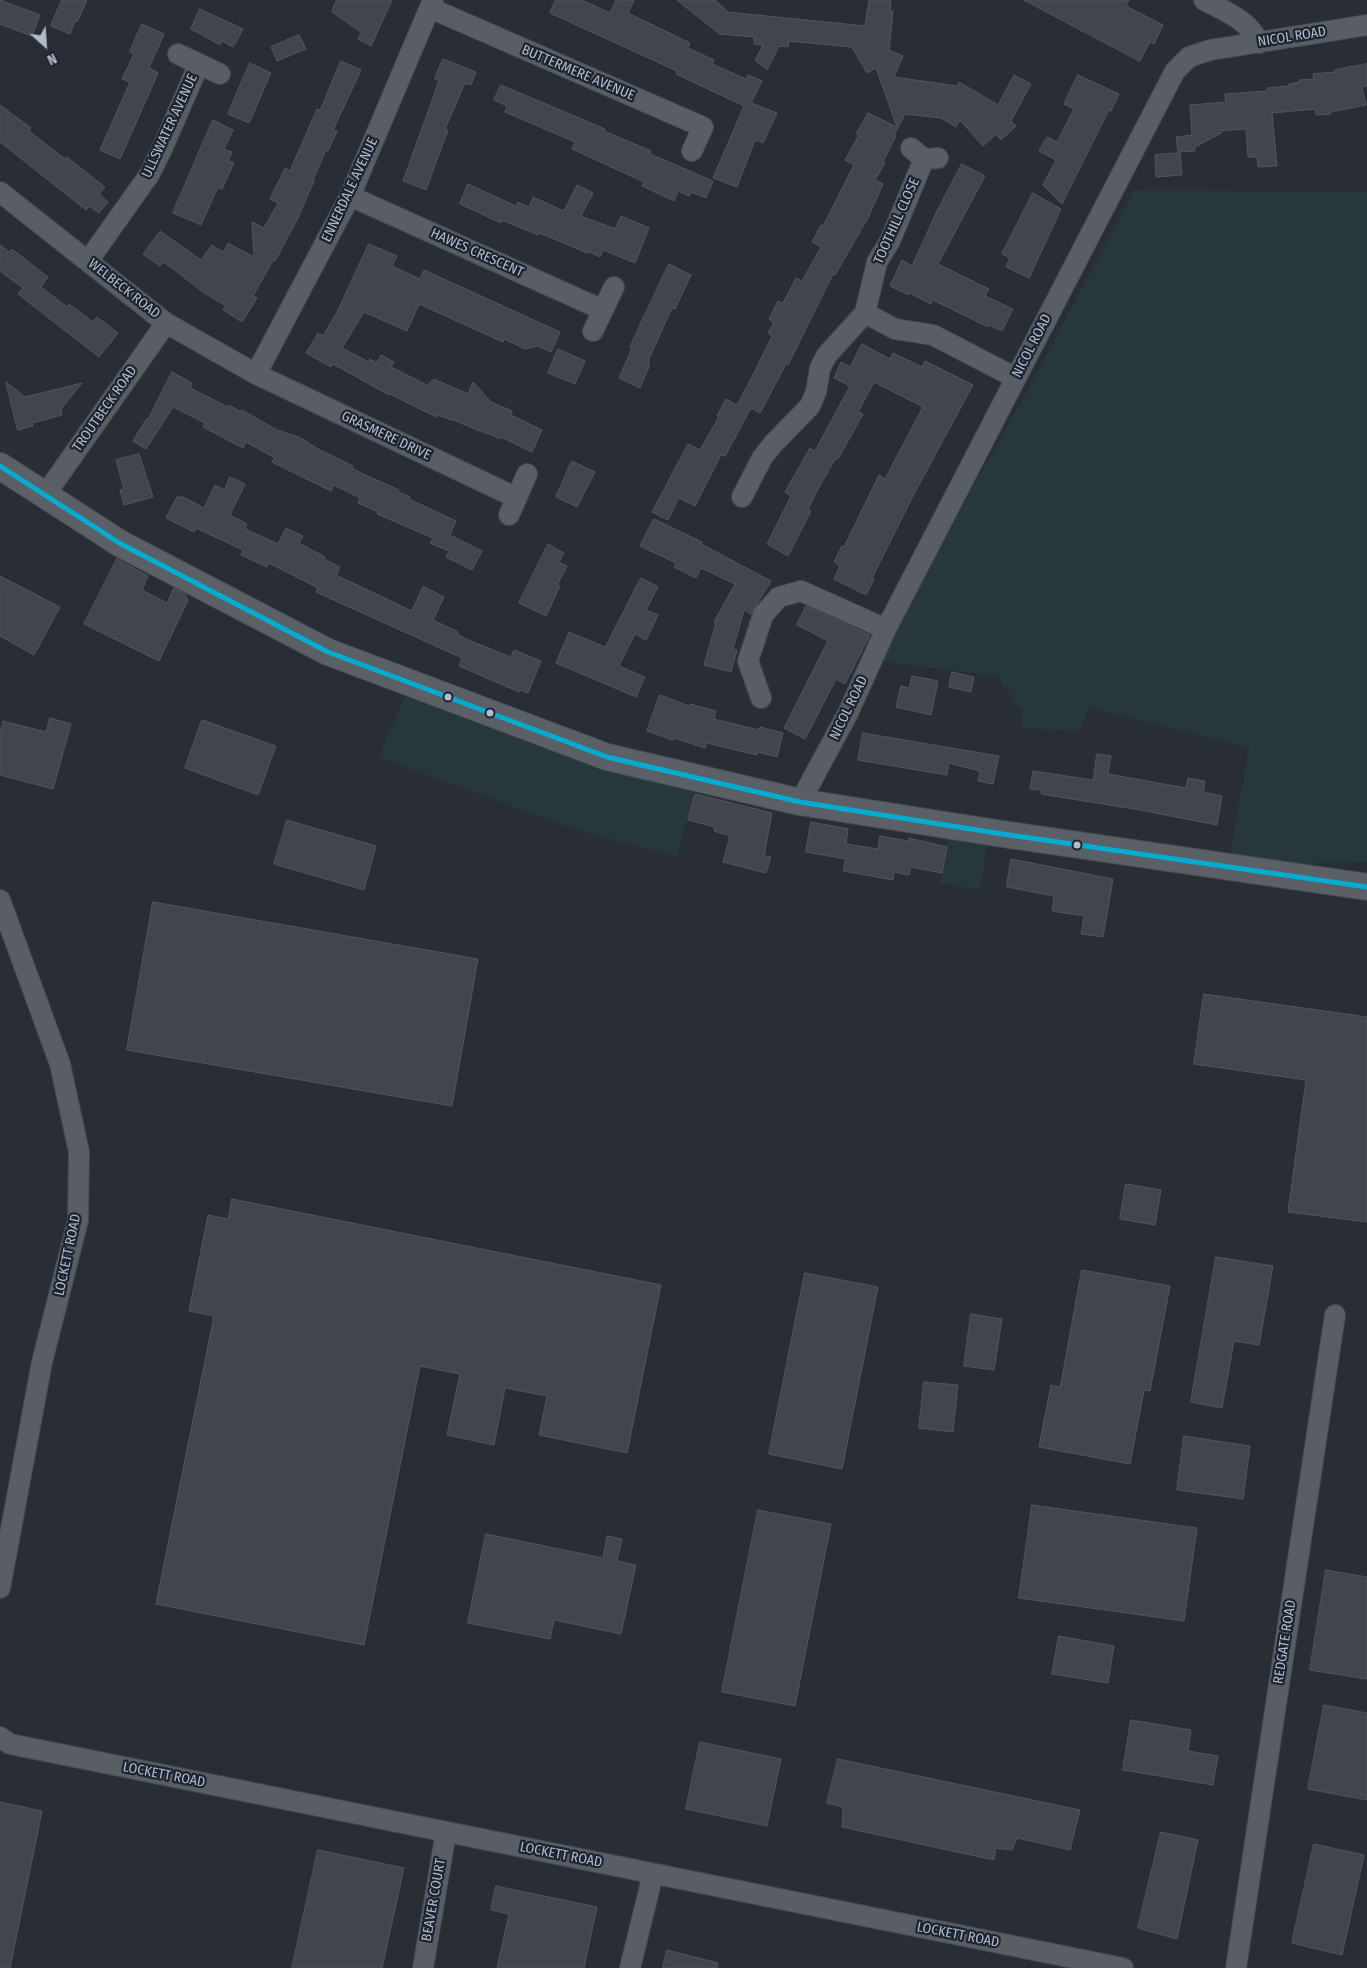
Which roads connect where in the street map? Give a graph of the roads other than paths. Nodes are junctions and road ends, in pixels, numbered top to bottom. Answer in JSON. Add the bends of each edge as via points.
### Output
{"nodes":[{"id":1,"x":1204,"y":0,"type":"edge"},
{"id":2,"x":432,"y":4,"type":"edge"},
{"id":3,"x":1367,"y":25,"type":"edge"},
{"id":4,"x":1259,"y":43,"type":"junction"},
{"id":5,"x":178,"y":54,"type":"dead end"},
{"id":6,"x":199,"y":64,"type":"junction"},
{"id":7,"x":220,"y":74,"type":"dead end"},
{"id":8,"x":692,"y":151,"type":"dead end"},
{"id":9,"x":924,"y":155,"type":"dead end"},
{"id":10,"x":0,"y":192,"type":"edge"},
{"id":11,"x":350,"y":196,"type":"junction"},
{"id":12,"x":88,"y":261,"type":"junction"},
{"id":13,"x":614,"y":287,"type":"dead end"},
{"id":14,"x":603,"y":310,"type":"junction"},
{"id":15,"x":864,"y":313,"type":"junction"},
{"id":16,"x":166,"y":323,"type":"junction"},
{"id":17,"x":593,"y":331,"type":"dead end"},
{"id":18,"x":256,"y":374,"type":"junction"},
{"id":19,"x":1016,"y":378,"type":"junction"},
{"id":20,"x":0,"y":466,"type":"edge"},
{"id":21,"x":527,"y":474,"type":"dead end"},
{"id":22,"x":45,"y":495,"type":"junction"},
{"id":23,"x":741,"y":499,"type":"dead end"},
{"id":24,"x":886,"y":629,"type":"junction"},
{"id":25,"x":761,"y":698,"type":"dead end"},
{"id":26,"x":800,"y":802,"type":"junction"},
{"id":27,"x":1367,"y":887,"type":"edge"},
{"id":28,"x":0,"y":900,"type":"edge"},
{"id":29,"x":1335,"y":1315,"type":"dead end"},
{"id":30,"x":0,"y":1588,"type":"edge"},
{"id":31,"x":0,"y":1737,"type":"edge"},
{"id":32,"x":446,"y":1832,"type":"junction"},
{"id":33,"x":654,"y":1874,"type":"junction"},
{"id":34,"x":423,"y":1968,"type":"edge"},
{"id":35,"x":630,"y":1968,"type":"edge"},
{"id":36,"x":1123,"y":1968,"type":"edge"},
{"id":37,"x":1236,"y":1968,"type":"edge"}],
"edges":[{"from":1,"to":4,"type":"street","via":[[1246,23]]},
{"from":2,"to":8,"type":"street","name":"BUTTERMERE AVENUE","via":[[702,127]]},
{"from":2,"to":11,"type":"street","name":"ENNERDALE AVENUE"},
{"from":3,"to":4,"type":"street","name":"NICOL ROAD"},
{"from":4,"to":19,"type":"street","name":"NICOL ROAD","via":[[1210,50],[1189,57],[1175,71]]},
{"from":5,"to":6,"type":"street","name":"ULLSWATER AVENUE"},
{"from":6,"to":7,"type":"street","name":"ULLSWATER AVENUE"},
{"from":6,"to":12,"type":"street","name":"ULLSWATER AVENUE","via":[[149,175]]},
{"from":9,"to":15,"type":"street","name":"TOOTHILL CLOSE","via":[[890,241],[877,262]]},
{"from":10,"to":12,"type":"street","name":"WELBECK ROAD"},
{"from":11,"to":14,"type":"street","name":"HAWES CRESCENT"},
{"from":11,"to":18,"type":"street","name":"ENNERDALE AVENUE"},
{"from":12,"to":16,"type":"street","name":"WELBECK ROAD"},
{"from":13,"to":14,"type":"street"},
{"from":14,"to":17,"type":"street"},
{"from":15,"to":19,"type":"street","via":[[896,329],[933,335]]},
{"from":15,"to":23,"type":"street","name":"TOOTHILL CLOSE","via":[[826,355],[810,406],[762,458]]},
{"from":16,"to":18,"type":"street","name":"WELBECK ROAD"},
{"from":16,"to":22,"type":"street","name":"TROUTBECK ROAD"},
{"from":18,"to":21,"type":"street","name":"GRASMERE DRIVE","via":[[513,506]]},
{"from":19,"to":24,"type":"street","name":"NICOL ROAD"},
{"from":20,"to":22,"type":"main road"},
{"from":22,"to":26,"type":"main road","via":[[120,544],[328,652],[606,757]]},
{"from":24,"to":25,"type":"street","via":[[801,592],[779,597],[763,615],[748,661]]},
{"from":24,"to":26,"type":"street","name":"NICOL ROAD","via":[[848,713]]},
{"from":26,"to":27,"type":"main road"},
{"from":28,"to":30,"type":"street","name":"LOCKETT ROAD","via":[[60,1064],[79,1152],[78,1220],[42,1362]]},
{"from":29,"to":37,"type":"street","name":"REDGATE ROAD"},
{"from":31,"to":32,"type":"street","name":"LOCKETT ROAD","via":[[10,1744]]},
{"from":32,"to":33,"type":"street","name":"LOCKETT ROAD"},
{"from":32,"to":34,"type":"street","name":"BEAVER COURT"},
{"from":33,"to":35,"type":"street"},
{"from":33,"to":36,"type":"street","name":"LOCKETT ROAD"}]}
